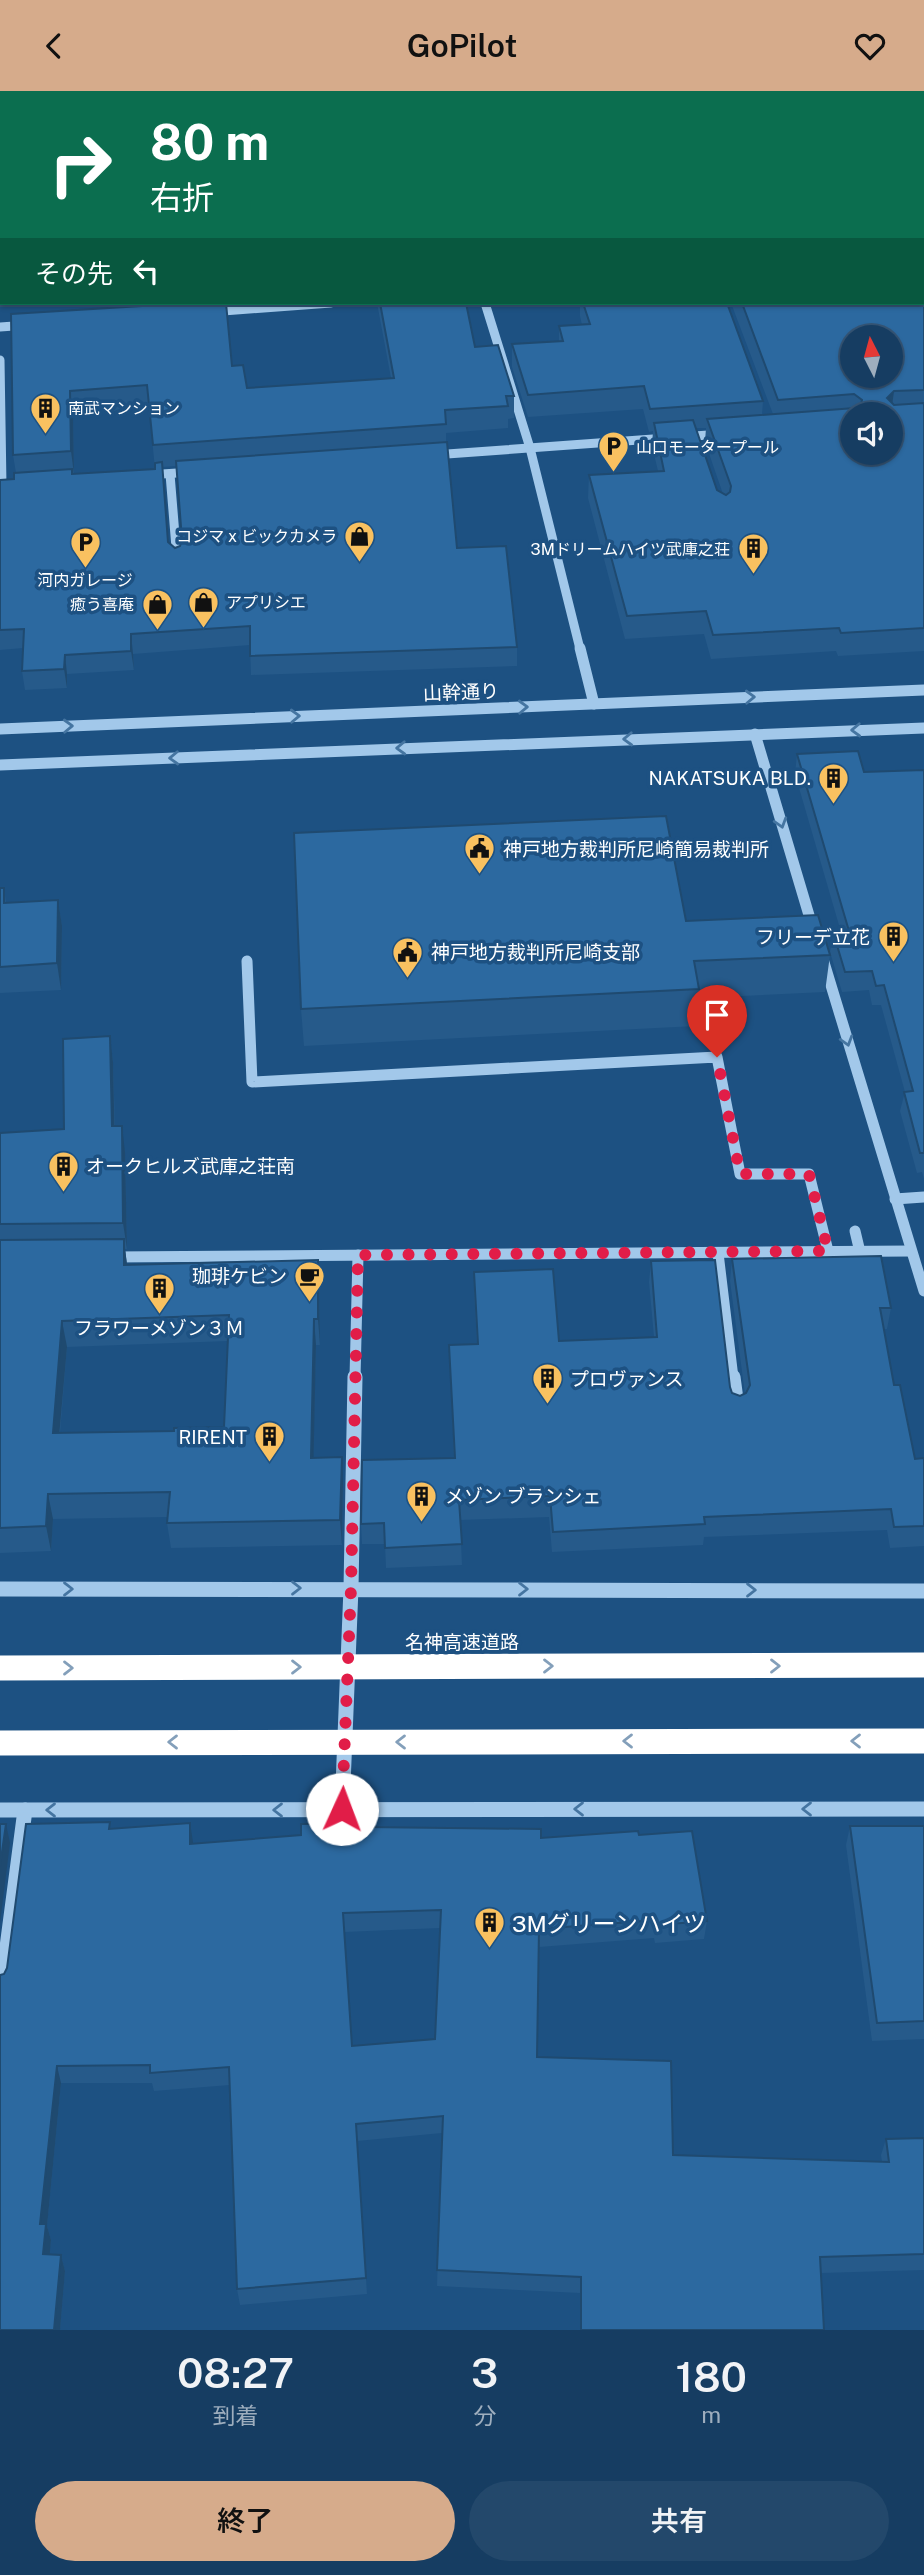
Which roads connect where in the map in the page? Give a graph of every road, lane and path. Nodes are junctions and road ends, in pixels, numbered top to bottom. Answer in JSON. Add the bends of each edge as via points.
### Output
{"nodes":[{"id":1,"x":303,"y":305,"type":"edge"},
{"id":2,"x":486,"y":305,"type":"edge"},
{"id":3,"x":193,"y":313,"type":"edge"},
{"id":4,"x":41,"y":324,"type":"edge"},
{"id":5,"x":0,"y":327,"type":"edge"},
{"id":6,"x":0,"y":360,"type":"edge"},
{"id":7,"x":733,"y":433,"type":"edge"},
{"id":8,"x":695,"y":436,"type":"junction"},
{"id":9,"x":530,"y":448,"type":"junction"},
{"id":10,"x":700,"y":448,"type":"edge"},
{"id":11,"x":419,"y":456,"type":"edge"},
{"id":12,"x":198,"y":472,"type":"edge"},
{"id":13,"x":170,"y":474,"type":"junction"},
{"id":14,"x":130,"y":477,"type":"edge"},
{"id":15,"x":15,"y":485,"type":"edge"},
{"id":16,"x":1,"y":486,"type":"edge"},
{"id":17,"x":177,"y":560,"type":"edge"},
{"id":18,"x":924,"y":690,"type":"edge"},
{"id":19,"x":594,"y":703,"type":"junction"},
{"id":20,"x":924,"y":728,"type":"edge"},
{"id":21,"x":0,"y":729,"type":"edge"},
{"id":22,"x":755,"y":734,"type":"junction"},
{"id":23,"x":0,"y":765,"type":"edge"},
{"id":24,"x":247,"y":961,"type":"dead end"},
{"id":25,"x":924,"y":1197,"type":"edge"},
{"id":26,"x":895,"y":1199,"type":"junction"},
{"id":27,"x":855,"y":1231,"type":"dead end"},
{"id":28,"x":828,"y":1251,"type":"junction"},
{"id":29,"x":911,"y":1251,"type":"junction"},
{"id":30,"x":860,"y":1252,"type":"junction"},
{"id":31,"x":718,"y":1253,"type":"junction"},
{"id":32,"x":358,"y":1255,"type":"junction"},
{"id":33,"x":96,"y":1257,"type":"edge"},
{"id":34,"x":924,"y":1291,"type":"edge"},
{"id":35,"x":737,"y":1407,"type":"edge"},
{"id":36,"x":351,"y":1588,"type":"junction"},
{"id":37,"x":0,"y":1589,"type":"edge"},
{"id":38,"x":924,"y":1591,"type":"edge"},
{"id":39,"x":924,"y":1665,"type":"edge"},
{"id":40,"x":0,"y":1668,"type":"edge"},
{"id":41,"x":924,"y":1741,"type":"edge"},
{"id":42,"x":0,"y":1743,"type":"edge"},
{"id":43,"x":342,"y":1809,"type":"junction"},
{"id":44,"x":924,"y":1809,"type":"edge"},
{"id":45,"x":0,"y":1810,"type":"edge"},
{"id":46,"x":25,"y":1810,"type":"junction"},
{"id":47,"x":2,"y":1985,"type":"edge"}],
"edges":[{"from":1,"to":3,"type":"street"},
{"from":2,"to":9,"type":"street"},
{"from":4,"to":5,"type":"street"},
{"from":6,"to":16,"type":"street"},
{"from":7,"to":8,"type":"street"},
{"from":8,"to":9,"type":"street"},
{"from":8,"to":10,"type":"street"},
{"from":9,"to":11,"type":"street"},
{"from":9,"to":19,"type":"street"},
{"from":12,"to":13,"type":"street"},
{"from":13,"to":14,"type":"street"},
{"from":13,"to":17,"type":"street"},
{"from":15,"to":16,"type":"street"},
{"from":19,"to":18,"type":"street","name":"山幹通り","one_way":true},
{"from":21,"to":19,"type":"street","name":"山幹通り","one_way":true},
{"from":20,"to":22,"type":"street","one_way":true},
{"from":22,"to":23,"type":"street","one_way":true},
{"from":22,"to":26,"type":"street","one_way":true},
{"from":24,"to":28,"type":"street","via":[[252,1082],[717,1057],[740,1174],[809,1174]]},
{"from":25,"to":26,"type":"street"},
{"from":26,"to":29,"type":"street"},
{"from":27,"to":30,"type":"street"},
{"from":28,"to":30,"type":"street"},
{"from":28,"to":31,"type":"street"},
{"from":29,"to":30,"type":"street"},
{"from":29,"to":34,"type":"street"},
{"from":31,"to":32,"type":"street"},
{"from":31,"to":35,"type":"street"},
{"from":32,"to":33,"type":"street"},
{"from":32,"to":36,"type":"street"},
{"from":37,"to":36,"type":"street","one_way":true},
{"from":36,"to":38,"type":"street","one_way":true},
{"from":36,"to":43,"type":"street"},
{"from":40,"to":39,"type":"highway","name":"名神高速道路","one_way":true,"bridge":true},
{"from":41,"to":42,"type":"highway","one_way":true,"bridge":true},
{"from":44,"to":43,"type":"street","one_way":true},
{"from":43,"to":46,"type":"street","one_way":true},
{"from":45,"to":46,"type":"street"},
{"from":46,"to":47,"type":"street"}]}
